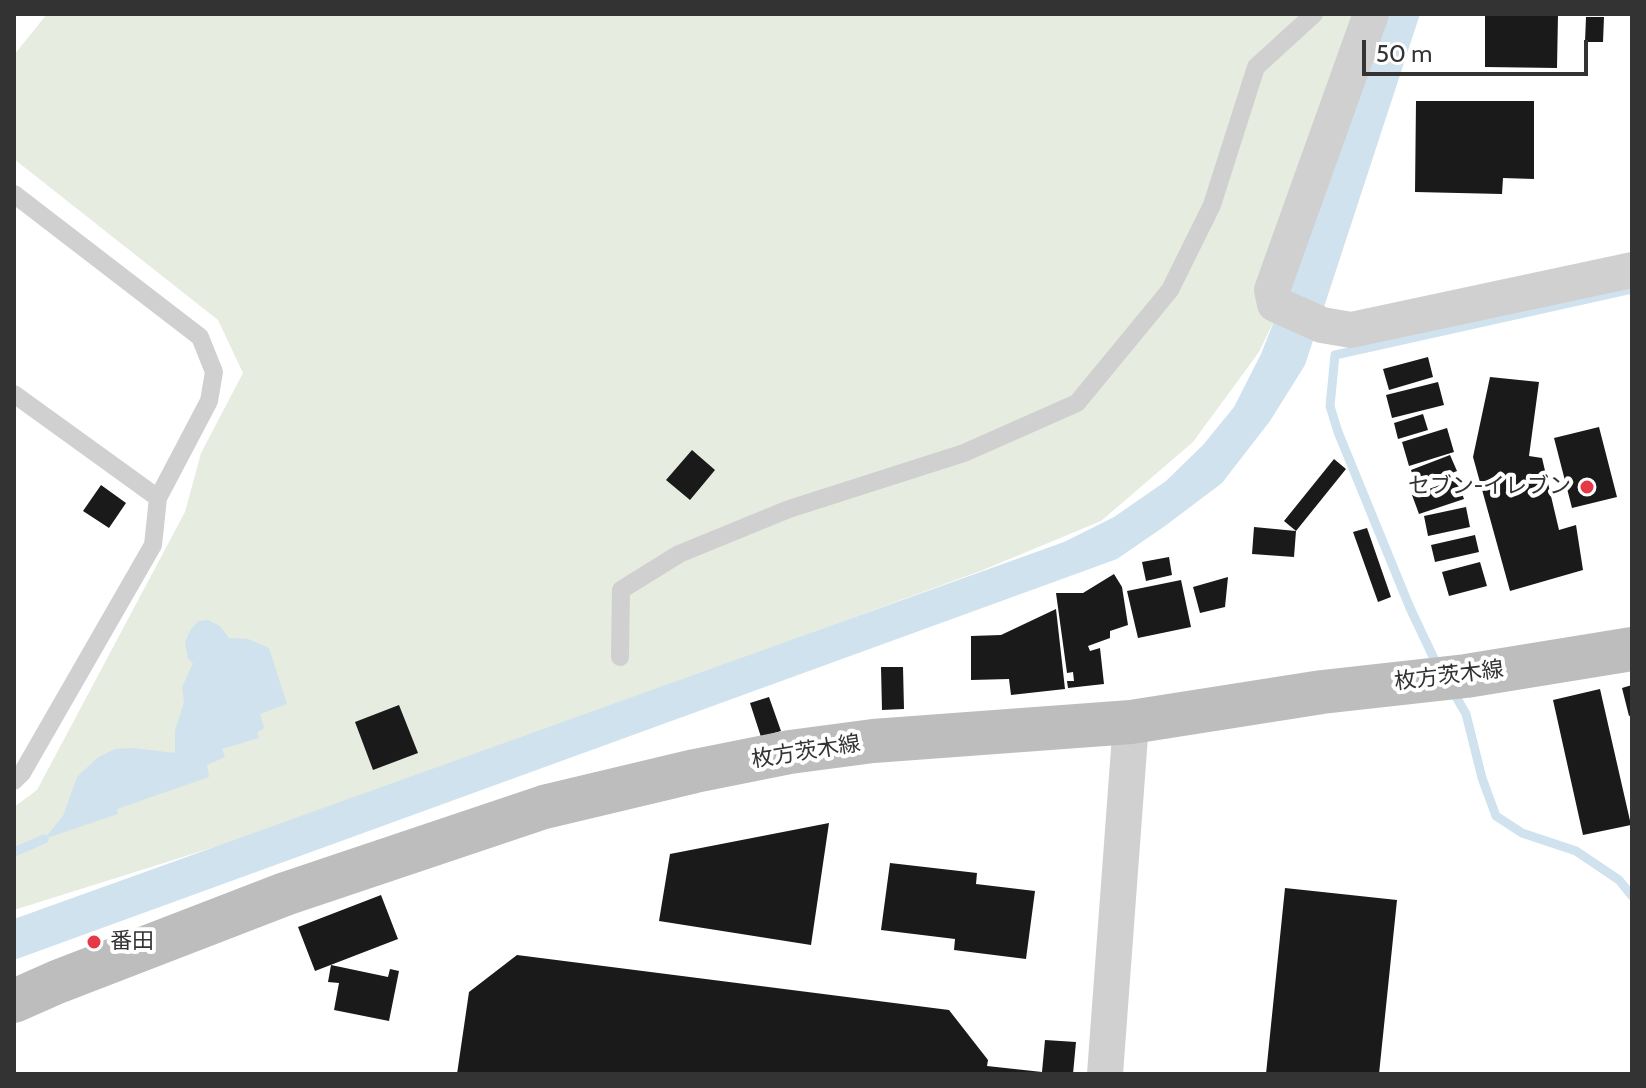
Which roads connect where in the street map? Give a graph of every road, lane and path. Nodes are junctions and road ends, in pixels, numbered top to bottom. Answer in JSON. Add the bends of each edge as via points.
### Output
{"nodes":[{"id":1,"x":1314,"y":14,"type":"edge"},
{"id":2,"x":1371,"y":14,"type":"edge"},
{"id":3,"x":14,"y":194,"type":"edge"},
{"id":4,"x":1632,"y":270,"type":"edge"},
{"id":5,"x":14,"y":394,"type":"edge"},
{"id":6,"x":158,"y":498,"type":"junction"},
{"id":7,"x":1632,"y":649,"type":"edge"},
{"id":8,"x":620,"y":657,"type":"dead end"},
{"id":9,"x":1131,"y":722,"type":"junction"},
{"id":10,"x":14,"y":781,"type":"edge"},
{"id":11,"x":14,"y":1001,"type":"edge"},
{"id":12,"x":1105,"y":1074,"type":"edge"}],
"edges":[{"from":1,"to":8,"type":"lane","via":[[1256,67],[1212,205],[1170,290],[1077,403],[964,453],[789,509],[679,554],[621,590]]},
{"from":2,"to":4,"type":"street","via":[[1272,290],[1275,304],[1322,325],[1351,330]]},
{"from":3,"to":6,"type":"lane","via":[[200,337],[214,372],[209,401]]},
{"from":5,"to":6,"type":"lane"},
{"from":6,"to":10,"type":"lane","via":[[153,545]]},
{"from":7,"to":9,"type":"main road","name":"枚方茨木線"},
{"from":9,"to":11,"type":"main road","name":"枚方茨木線","via":[[790,752],[544,807],[285,894]]},
{"from":9,"to":12,"type":"street"}]}
